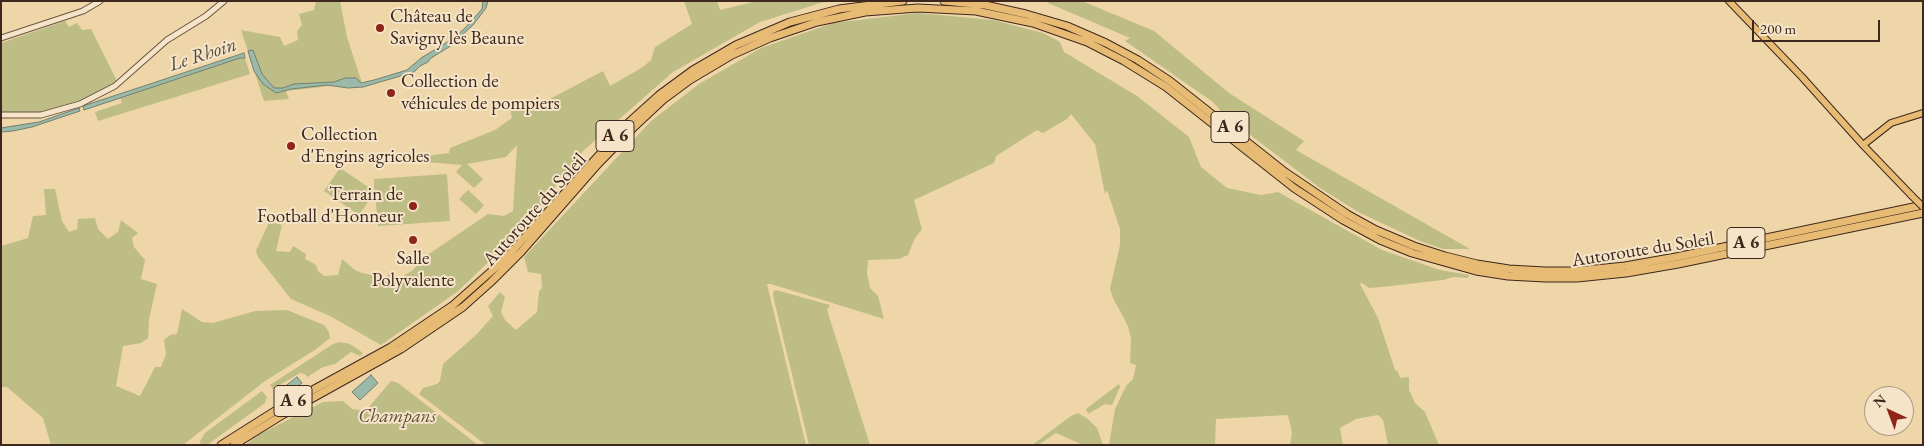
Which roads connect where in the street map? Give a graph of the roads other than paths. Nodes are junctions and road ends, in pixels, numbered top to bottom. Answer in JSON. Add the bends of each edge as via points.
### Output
{"nodes":[{"id":1,"x":100,"y":1,"type":"edge"},
{"id":2,"x":224,"y":1,"type":"edge"},
{"id":3,"x":903,"y":1,"type":"edge"},
{"id":4,"x":944,"y":1,"type":"edge"},
{"id":5,"x":1729,"y":1,"type":"edge"},
{"id":6,"x":1,"y":38,"type":"edge"},
{"id":7,"x":1923,"y":114,"type":"edge"},
{"id":8,"x":1,"y":115,"type":"edge"},
{"id":9,"x":1863,"y":145,"type":"junction"},
{"id":10,"x":1923,"y":206,"type":"edge"},
{"id":11,"x":1923,"y":213,"type":"edge"},
{"id":12,"x":380,"y":357,"type":"junction"},
{"id":13,"x":370,"y":363,"type":"junction"},
{"id":14,"x":221,"y":445,"type":"edge"},
{"id":15,"x":234,"y":445,"type":"edge"}],
"edges":[{"from":1,"to":6,"type":"street","via":[[83,11]]},
{"from":2,"to":8,"type":"street","via":[[167,40],[120,83],[80,104],[41,115]]},
{"from":3,"to":12,"type":"highway","name":"Autoroute du Soleil","number":"A 6","via":[[839,9],[790,22],[736,45],[692,70],[652,100],[622,129],[479,283]]},
{"from":4,"to":10,"type":"highway","name":"Autoroute du Soleil","number":"A 6","via":[[1026,14],[1106,42],[1170,81],[1285,172],[1354,219],[1414,246],[1469,262],[1546,271],[1625,266]]},
{"from":5,"to":9,"type":"main road"},
{"from":7,"to":9,"type":"main road","via":[[1891,123]]},
{"from":9,"to":10,"type":"main road","bridge":true},
{"from":11,"to":12,"type":"highway","name":"Autoroute du Soleil","number":"A 6","via":[[1610,275],[1537,278],[1476,271],[1412,253],[1350,225],[1294,188],[1159,82],[1087,42],[1049,27],[992,14],[935,8],[884,10],[825,20],[777,34],[690,80],[621,140],[521,252],[482,290],[443,322]]},
{"from":12,"to":13,"type":"highway","name":"Autoroute du Soleil","number":"A 6"},
{"from":13,"to":14,"type":"highway","name":"Autoroute du Soleil","number":"A 6","via":[[278,409]]},
{"from":13,"to":15,"type":"highway","name":"Autoroute du Soleil","number":"A 6"}]}
